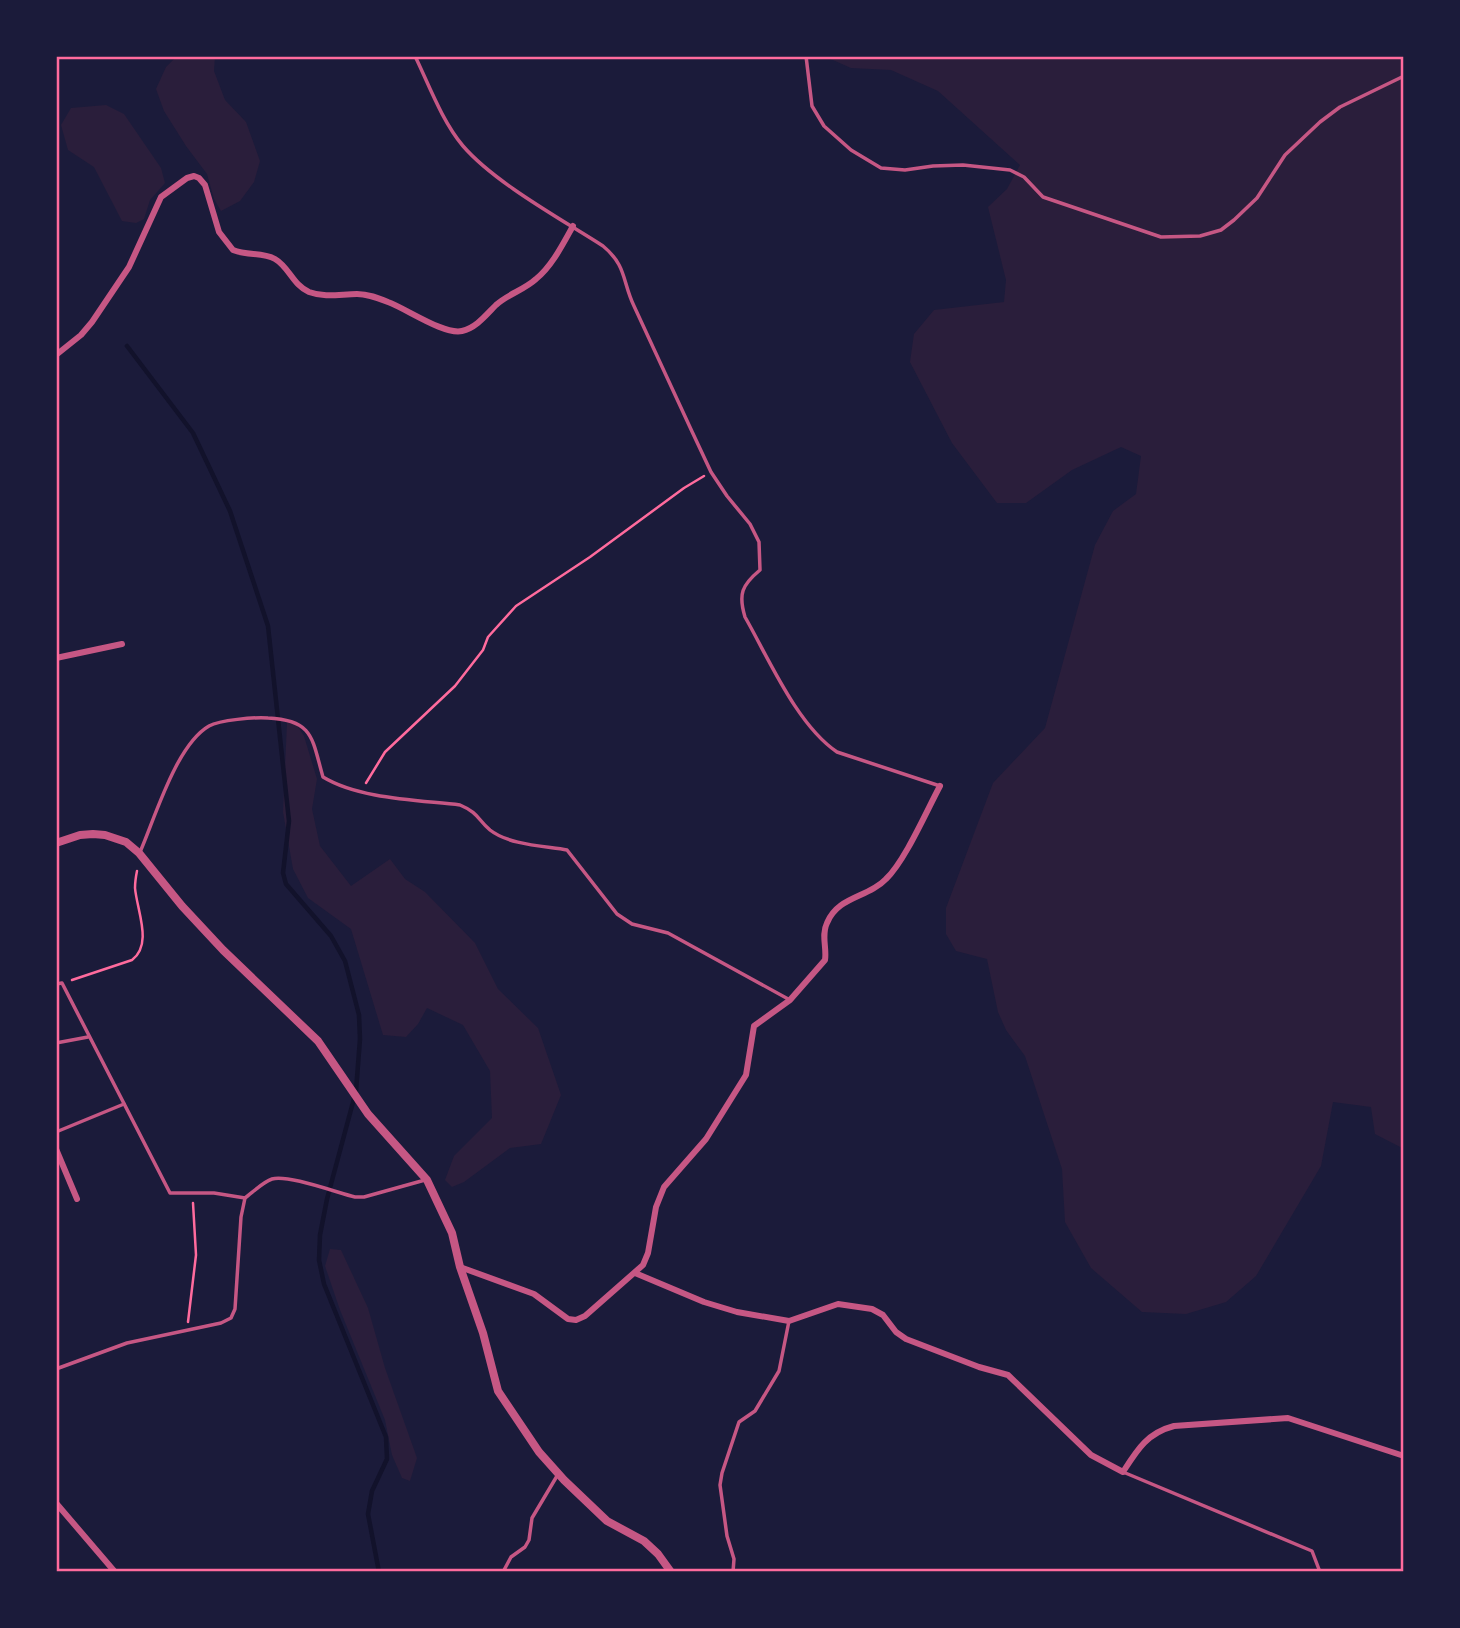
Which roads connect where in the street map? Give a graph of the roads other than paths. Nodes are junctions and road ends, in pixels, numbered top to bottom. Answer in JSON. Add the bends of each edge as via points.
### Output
{"nodes":[{"id":1,"x":415,"y":56,"type":"edge"},
{"id":2,"x":806,"y":56,"type":"edge"},
{"id":3,"x":1404,"y":76,"type":"edge"},
{"id":4,"x":573,"y":226,"type":"junction"},
{"id":5,"x":56,"y":355,"type":"edge"},
{"id":6,"x":122,"y":644,"type":"dead end"},
{"id":7,"x":56,"y":658,"type":"edge"},
{"id":8,"x":940,"y":786,"type":"joint"},
{"id":9,"x":56,"y":843,"type":"edge"},
{"id":10,"x":139,"y":853,"type":"junction"},
{"id":11,"x":56,"y":984,"type":"edge"},
{"id":12,"x":790,"y":1000,"type":"junction"},
{"id":13,"x":89,"y":1036,"type":"junction"},
{"id":14,"x":56,"y":1043,"type":"edge"},
{"id":15,"x":124,"y":1104,"type":"junction"},
{"id":16,"x":56,"y":1132,"type":"edge"},
{"id":17,"x":56,"y":1149,"type":"edge"},
{"id":18,"x":427,"y":1180,"type":"junction"},
{"id":19,"x":245,"y":1198,"type":"junction"},
{"id":20,"x":77,"y":1199,"type":"dead end"},
{"id":21,"x":460,"y":1267,"type":"junction"},
{"id":22,"x":635,"y":1273,"type":"junction"},
{"id":23,"x":789,"y":1321,"type":"junction"},
{"id":24,"x":56,"y":1369,"type":"edge"},
{"id":25,"x":1404,"y":1456,"type":"edge"},
{"id":26,"x":1123,"y":1472,"type":"junction"},
{"id":27,"x":558,"y":1474,"type":"junction"},
{"id":28,"x":56,"y":1503,"type":"edge"},
{"id":29,"x":115,"y":1572,"type":"edge"},
{"id":30,"x":503,"y":1572,"type":"edge"},
{"id":31,"x":671,"y":1572,"type":"edge"},
{"id":32,"x":733,"y":1572,"type":"edge"},
{"id":33,"x":1320,"y":1572,"type":"edge"}],
"edges":[{"from":1,"to":4,"type":"lane","via":[[464,146],[488,169]]},
{"from":2,"to":3,"type":"lane","via":[[812,106],[824,126],[851,150],[881,167],[905,170],[963,165],[1010,170],[1043,197],[1161,237],[1200,236],[1221,230],[1257,198],[1285,155],[1320,122],[1340,107]]},
{"from":4,"to":5,"type":"street","via":[[538,278],[458,332],[375,297],[307,291],[274,258],[233,250],[219,232],[205,185],[200,178],[187,178],[161,197],[129,267],[92,322]]},
{"from":4,"to":8,"type":"lane","via":[[615,256],[711,472],[759,542],[760,570],[742,590],[740,602],[804,720],[836,752]]},
{"from":6,"to":7,"type":"street"},
{"from":8,"to":12,"type":"street","via":[[885,881],[841,903],[827,923],[825,960]]},
{"from":9,"to":10,"type":"street","via":[[80,835],[105,835],[126,842]]},
{"from":10,"to":12,"type":"lane","via":[[172,773],[202,731],[212,724],[284,719],[303,725],[312,738],[323,777],[336,785],[460,805],[508,839],[567,850],[617,914],[632,924],[668,933]]},
{"from":10,"to":18,"type":"street","via":[[223,950],[318,1041],[368,1114]]},
{"from":11,"to":13,"type":"lane","via":[[62,983]]},
{"from":12,"to":22,"type":"street","via":[[754,1026],[746,1075],[706,1139],[664,1187],[648,1253]]},
{"from":13,"to":14,"type":"lane"},
{"from":13,"to":15,"type":"lane"},
{"from":15,"to":16,"type":"lane"},
{"from":15,"to":19,"type":"lane","via":[[170,1193]]},
{"from":17,"to":20,"type":"street"},
{"from":18,"to":19,"type":"lane","via":[[355,1197],[279,1177]]},
{"from":18,"to":21,"type":"street","via":[[452,1233]]},
{"from":19,"to":24,"type":"lane","via":[[231,1318],[127,1343]]},
{"from":21,"to":22,"type":"street","via":[[534,1294],[576,1320]]},
{"from":21,"to":27,"type":"street","via":[[498,1391]]},
{"from":22,"to":23,"type":"street","via":[[704,1302]]},
{"from":23,"to":26,"type":"street","via":[[838,1304],[872,1309],[906,1339],[1008,1375],[1091,1455]]},
{"from":23,"to":32,"type":"lane","via":[[779,1371],[755,1411],[739,1422],[722,1473]]},
{"from":25,"to":26,"type":"street","via":[[1288,1418],[1161,1430],[1138,1448]]},
{"from":26,"to":33,"type":"lane","via":[[1312,1551]]},
{"from":27,"to":30,"type":"lane","via":[[532,1518],[529,1540]]},
{"from":27,"to":31,"type":"street","via":[[607,1521],[659,1554]]},
{"from":28,"to":29,"type":"street"}]}
